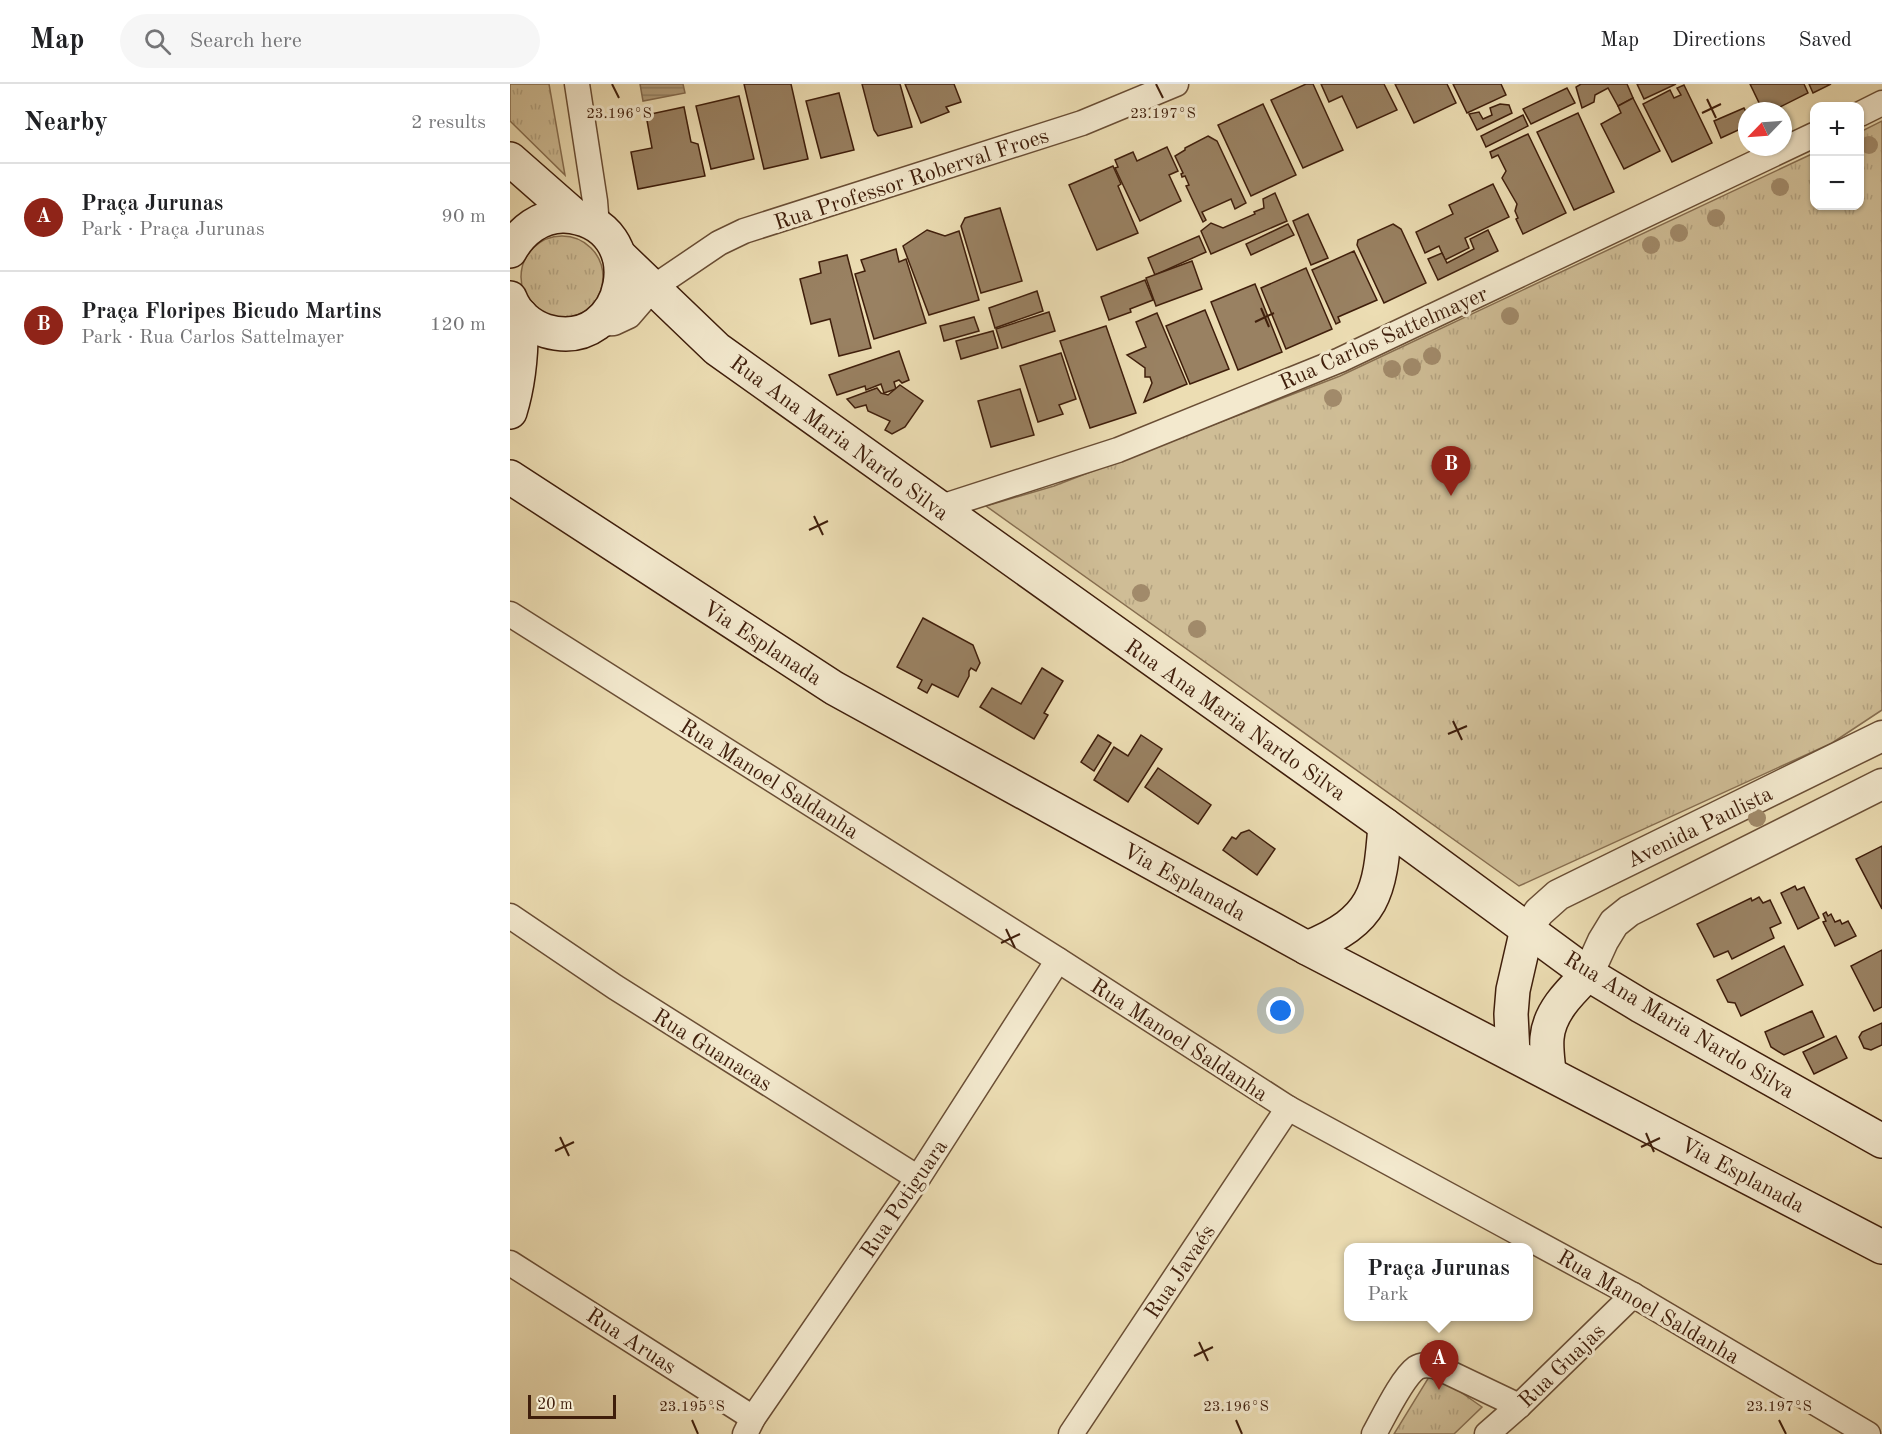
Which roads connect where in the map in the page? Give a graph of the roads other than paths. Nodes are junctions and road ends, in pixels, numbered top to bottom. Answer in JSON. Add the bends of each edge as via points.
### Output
{"nodes":[{"id":1,"x":577,"y":84,"type":"edge"},
{"id":2,"x":1176,"y":84,"type":"edge"},
{"id":3,"x":1882,"y":103,"type":"edge"},
{"id":4,"x":1864,"y":112,"type":"edge"},
{"id":5,"x":1810,"y":137,"type":"edge"},
{"id":6,"x":510,"y":159,"type":"edge"},
{"id":7,"x":586,"y":221,"type":"junction"},
{"id":8,"x":510,"y":251,"type":"edge"},
{"id":9,"x":619,"y":255,"type":"junction"},
{"id":10,"x":654,"y":287,"type":"junction"},
{"id":11,"x":513,"y":304,"type":"edge"},
{"id":12,"x":597,"y":324,"type":"junction"},
{"id":13,"x":510,"y":412,"type":"edge"},
{"id":14,"x":510,"y":477,"type":"edge"},
{"id":15,"x":938,"y":508,"type":"junction"},
{"id":16,"x":510,"y":614,"type":"edge"},
{"id":17,"x":1882,"y":736,"type":"edge"},
{"id":18,"x":1882,"y":784,"type":"edge"},
{"id":19,"x":1384,"y":825,"type":"junction"},
{"id":20,"x":510,"y":916,"type":"edge"},
{"id":21,"x":1527,"y":929,"type":"junction"},
{"id":22,"x":1307,"y":948,"type":"junction"},
{"id":23,"x":1058,"y":960,"type":"junction"},
{"id":24,"x":1588,"y":974,"type":"junction"},
{"id":25,"x":1513,"y":1054,"type":"junction"},
{"id":26,"x":1548,"y":1072,"type":"junction"},
{"id":27,"x":1288,"y":1108,"type":"junction"},
{"id":28,"x":1882,"y":1141,"type":"edge"},
{"id":29,"x":918,"y":1178,"type":"junction"},
{"id":30,"x":1882,"y":1247,"type":"edge"},
{"id":31,"x":510,"y":1263,"type":"edge"},
{"id":32,"x":1633,"y":1295,"type":"junction"},
{"id":33,"x":1519,"y":1406,"type":"junction"},
{"id":34,"x":749,"y":1426,"type":"edge"},
{"id":35,"x":1071,"y":1434,"type":"edge"},
{"id":36,"x":1374,"y":1434,"type":"edge"},
{"id":37,"x":1487,"y":1434,"type":"edge"},
{"id":38,"x":1868,"y":1434,"type":"edge"}],
"edges":[{"from":1,"to":7,"type":"street","via":[[595,201]]},
{"from":2,"to":10,"type":"street","name":"Rua Professor Roberval Froes","via":[[1082,123],[744,231],[719,243]]},
{"from":3,"to":4,"type":"street"},
{"from":5,"to":15,"type":"street","name":"Rua Carlos Sattelmayer","via":[[1340,360],[1118,450]]},
{"from":6,"to":7,"type":"main road"},
{"from":7,"to":8,"type":"main road","via":[[559,216],[543,220],[528,227]]},
{"from":7,"to":9,"type":"main road","name":"Rua Ana Maria Nardo Silva","via":[[610,238]]},
{"from":9,"to":10,"type":"main road","name":"Rua Ana Maria Nardo Silva"},
{"from":9,"to":12,"type":"main road","via":[[623,274],[620,293]]},
{"from":10,"to":12,"type":"street","name":"Rua Professor Roberval Froes","via":[[629,316],[614,323]]},
{"from":10,"to":15,"type":"main road","name":"Rua Ana Maria Nardo Silva","via":[[717,349]]},
{"from":11,"to":12,"type":"main road","via":[[531,324],[557,334],[571,334]]},
{"from":11,"to":13,"type":"main road","via":[[520,364]]},
{"from":14,"to":22,"type":"main road","name":"Via Esplanada","via":[[834,688]]},
{"from":15,"to":19,"type":"main road","name":"Rua Ana Maria Nardo Silva"},
{"from":16,"to":23,"type":"street","name":"Rua Manoel Saldanha"},
{"from":17,"to":21,"type":"street","name":"Avenida Paulista","via":[[1558,895]]},
{"from":18,"to":24,"type":"street","name":"Avenida Paulista","via":[[1629,911],[1614,923]]},
{"from":19,"to":21,"type":"main road","name":"Rua Ana Maria Nardo Silva"},
{"from":19,"to":22,"type":"main road","via":[[1382,866],[1368,905],[1347,929]]},
{"from":20,"to":29,"type":"street","name":"Rua Guanacas","via":[[615,987]]},
{"from":21,"to":24,"type":"main road","name":"Rua Ana Maria Nardo Silva"},
{"from":21,"to":25,"type":"main road","via":[[1513,990]]},
{"from":22,"to":25,"type":"main road","name":"Via Esplanada"},
{"from":23,"to":27,"type":"street","name":"Rua Manoel Saldanha"},
{"from":23,"to":29,"type":"street","name":"Rua Potiguara"},
{"from":24,"to":26,"type":"main road","via":[[1554,1016],[1547,1037]]},
{"from":24,"to":28,"type":"main road","name":"Rua Ana Maria Nardo Silva"},
{"from":25,"to":26,"type":"main road","name":"Via Esplanada"},
{"from":26,"to":30,"type":"main road","name":"Via Esplanada"},
{"from":27,"to":32,"type":"street","name":"Rua Manoel Saldanha"},
{"from":27,"to":35,"type":"street","name":"Rua Javaés"},
{"from":29,"to":34,"type":"street","name":"Rua Potiguara"},
{"from":31,"to":34,"type":"street","name":"Rua Aruas"},
{"from":32,"to":33,"type":"street","name":"Rua Guajas"},
{"from":32,"to":38,"type":"street","name":"Rua Manoel Saldanha"},
{"from":33,"to":36,"type":"street","via":[[1435,1365],[1424,1365],[1406,1378]]},
{"from":33,"to":37,"type":"street","name":"Rua Guajas"}]}
